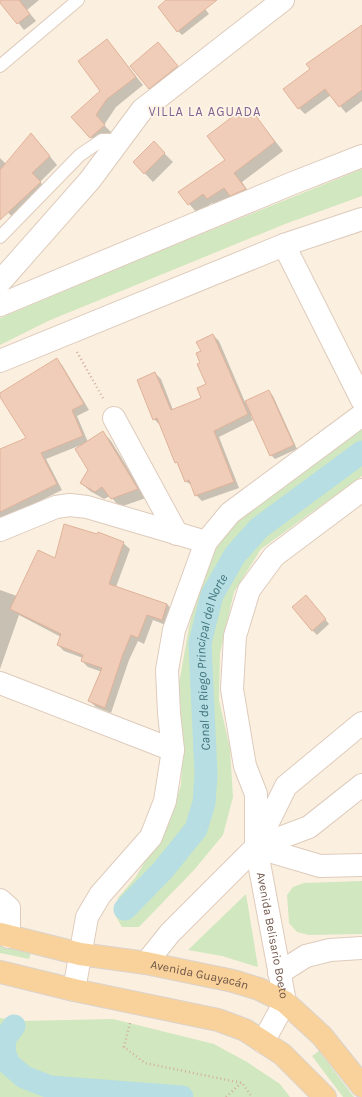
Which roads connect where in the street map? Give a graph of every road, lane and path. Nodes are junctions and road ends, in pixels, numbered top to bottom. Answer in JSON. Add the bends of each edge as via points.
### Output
{"nodes":[{"id":1,"x":78,"y":0,"type":"edge"},
{"id":2,"x":283,"y":0,"type":"edge"},
{"id":3,"x":0,"y":66,"type":"edge"},
{"id":4,"x":118,"y":140,"type":"junction"},
{"id":5,"x":362,"y":156,"type":"edge"},
{"id":6,"x":362,"y":219,"type":"edge"},
{"id":7,"x":0,"y":237,"type":"edge"},
{"id":8,"x":284,"y":245,"type":"junction"},
{"id":9,"x":0,"y":282,"type":"edge"},
{"id":10,"x":0,"y":305,"type":"edge"},
{"id":11,"x":67,"y":334,"type":"junction"},
{"id":12,"x":0,"y":361,"type":"edge"},
{"id":13,"x":362,"y":400,"type":"edge"},
{"id":14,"x":362,"y":415,"type":"edge"},
{"id":15,"x":114,"y":418,"type":"joint"},
{"id":16,"x":362,"y":490,"type":"edge"},
{"id":17,"x":0,"y":530,"type":"edge"},
{"id":18,"x":177,"y":534,"type":"junction"},
{"id":19,"x":206,"y":542,"type":"junction"},
{"id":20,"x":0,"y":683,"type":"edge"},
{"id":21,"x":362,"y":724,"type":"edge"},
{"id":22,"x":173,"y":750,"type":"junction"},
{"id":23,"x":362,"y":785,"type":"edge"},
{"id":24,"x":256,"y":847,"type":"junction"},
{"id":25,"x":362,"y":865,"type":"edge"},
{"id":26,"x":0,"y":900,"type":"edge"},
{"id":27,"x":5,"y":936,"type":"edge"},
{"id":28,"x":362,"y":948,"type":"edge"},
{"id":29,"x":80,"y":954,"type":"junction"},
{"id":30,"x":146,"y":963,"type":"junction"},
{"id":31,"x":0,"y":972,"type":"edge"},
{"id":32,"x":279,"y":973,"type":"junction"},
{"id":33,"x":74,"y":990,"type":"junction"},
{"id":34,"x":135,"y":1002,"type":"junction"},
{"id":35,"x":285,"y":1002,"type":"junction"},
{"id":36,"x":263,"y":1042,"type":"junction"},
{"id":37,"x":242,"y":1083,"type":"junction"},
{"id":38,"x":362,"y":1086,"type":"edge"},
{"id":39,"x":226,"y":1097,"type":"edge"},
{"id":40,"x":252,"y":1097,"type":"edge"},
{"id":41,"x":324,"y":1097,"type":"edge"}],
"edges":[{"from":1,"to":3,"type":"lane"},
{"from":2,"to":4,"type":"street","via":[[142,110]]},
{"from":4,"to":7,"type":"lane","via":[[102,140],[80,155]]},
{"from":4,"to":9,"type":"street","via":[[90,180]]},
{"from":5,"to":10,"type":"street"},
{"from":6,"to":8,"type":"street"},
{"from":8,"to":11,"type":"street"},
{"from":8,"to":13,"type":"street"},
{"from":11,"to":12,"type":"street"},
{"from":11,"to":15,"type":"path"},
{"from":14,"to":19,"type":"street","via":[[230,513]]},
{"from":15,"to":18,"type":"street"},
{"from":16,"to":24,"type":"street","via":[[274,556],[249,590],[235,636],[232,689],[245,766],[256,794]]},
{"from":17,"to":18,"type":"street","via":[[56,507],[70,505],[87,507]]},
{"from":18,"to":19,"type":"street"},
{"from":19,"to":22,"type":"street","via":[[174,630],[167,670]]},
{"from":20,"to":22,"type":"street"},
{"from":21,"to":24,"type":"street","name":"Avenida Belisario Boeto","via":[[286,786]]},
{"from":22,"to":29,"type":"street","via":[[165,800],[150,837],[100,895],[87,917]]},
{"from":23,"to":24,"type":"street","name":"Avenida Belisario Boeto","via":[[309,827]]},
{"from":24,"to":25,"type":"street","via":[[320,866]]},
{"from":24,"to":30,"type":"street","name":"Avenida Belisario Boeto","via":[[170,933]]},
{"from":24,"to":32,"type":"street","name":"Avenida Belisario Boeto"},
{"from":26,"to":27,"type":"street","via":[[9,908]]},
{"from":27,"to":29,"type":"main road","name":"Avenida Guayacán"},
{"from":28,"to":32,"type":"street","via":[[330,950],[306,956]]},
{"from":29,"to":30,"type":"main road","name":"Avenida Guayacán"},
{"from":29,"to":33,"type":"street"},
{"from":30,"to":35,"type":"main road","name":"Avenida Guayacán","via":[[233,981],[259,989]]},
{"from":31,"to":33,"type":"main road"},
{"from":32,"to":35,"type":"street","name":"Avenida Belisario Boeto"},
{"from":33,"to":34,"type":"main road"},
{"from":34,"to":36,"type":"main road","via":[[218,1020],[245,1030]]},
{"from":34,"to":37,"type":"path","via":[[124,1047],[145,1063]]},
{"from":35,"to":36,"type":"street","name":"Avenida Belisario Boeto"},
{"from":35,"to":38,"type":"main road","name":"Avenida Guayacán","via":[[322,1036]]},
{"from":36,"to":41,"type":"main road","via":[[282,1054]]},
{"from":37,"to":39,"type":"path"},
{"from":37,"to":40,"type":"path"}]}
